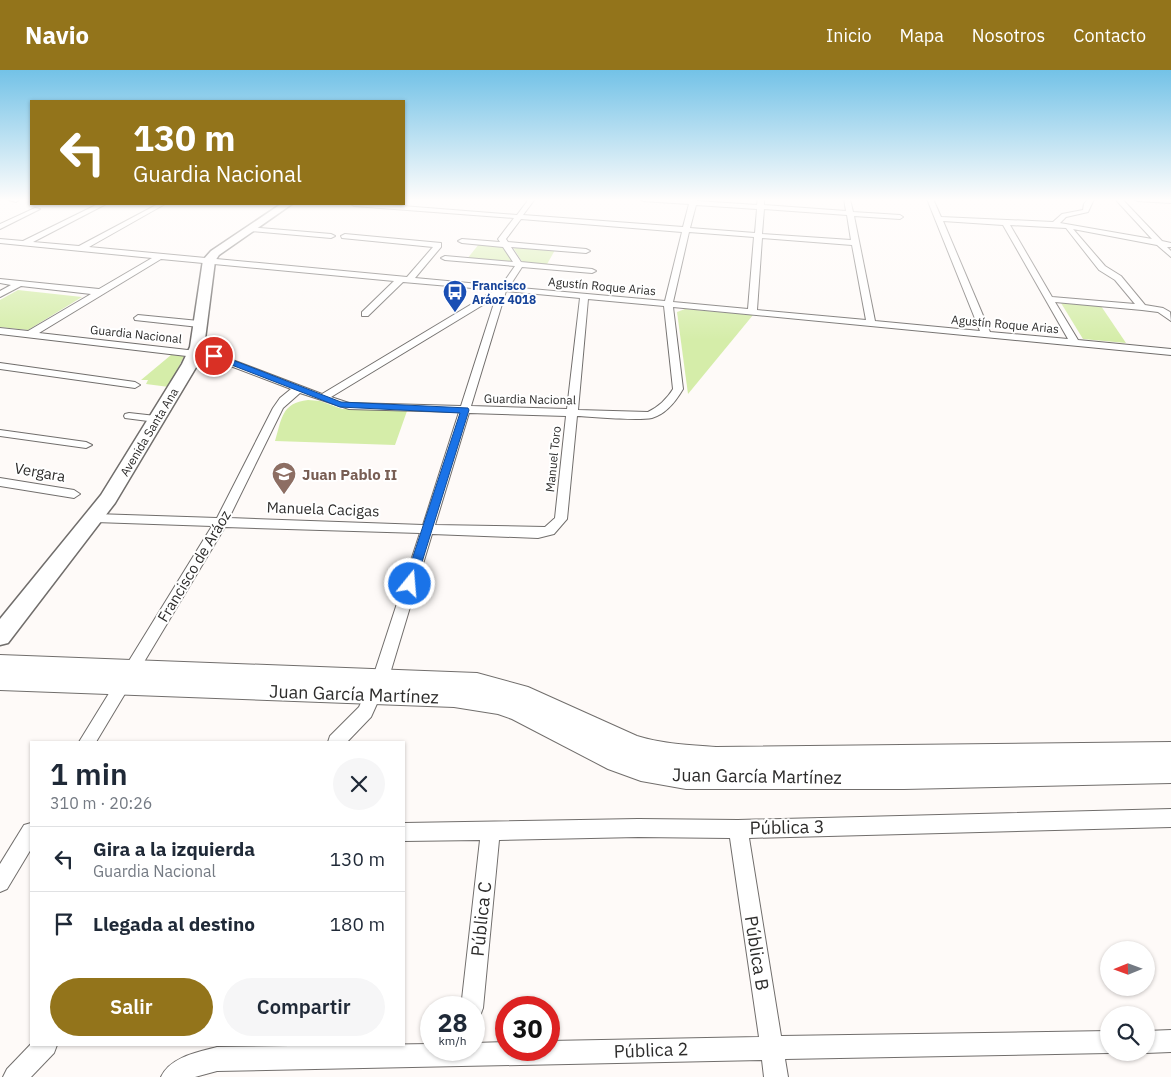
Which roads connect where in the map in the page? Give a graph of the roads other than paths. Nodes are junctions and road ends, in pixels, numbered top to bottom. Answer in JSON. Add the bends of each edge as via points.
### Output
{"nodes":[{"id":1,"x":52,"y":246,"type":"edge"},
{"id":2,"x":85,"y":246,"type":"edge"},
{"id":3,"x":225,"y":246,"type":"edge"},
{"id":4,"x":437,"y":246,"type":"edge"},
{"id":5,"x":506,"y":246,"type":"edge"},
{"id":6,"x":528,"y":246,"type":"edge"},
{"id":7,"x":683,"y":246,"type":"edge"},
{"id":8,"x":757,"y":246,"type":"edge"},
{"id":9,"x":857,"y":246,"type":"edge"},
{"id":10,"x":950,"y":246,"type":"edge"},
{"id":11,"x":1018,"y":246,"type":"edge"},
{"id":12,"x":1083,"y":246,"type":"edge"},
{"id":13,"x":80,"y":249,"type":"junction"},
{"id":14,"x":586,"y":251,"type":"dead end"},
{"id":15,"x":160,"y":256,"type":"junction"},
{"id":16,"x":445,"y":258,"type":"dead end"},
{"id":17,"x":209,"y":260,"type":"junction"},
{"id":18,"x":519,"y":265,"type":"junction"},
{"id":19,"x":592,"y":271,"type":"dead end"},
{"id":20,"x":405,"y":280,"type":"junction"},
{"id":21,"x":0,"y":281,"type":"edge"},
{"id":22,"x":20,"y":283,"type":"junction"},
{"id":23,"x":503,"y":289,"type":"junction"},
{"id":24,"x":100,"y":292,"type":"junction"},
{"id":25,"x":0,"y":294,"type":"edge"},
{"id":26,"x":584,"y":297,"type":"junction"},
{"id":27,"x":1049,"y":299,"type":"junction"},
{"id":28,"x":668,"y":305,"type":"junction"},
{"id":29,"x":1142,"y":307,"type":"junction"},
{"id":30,"x":752,"y":313,"type":"junction"},
{"id":31,"x":365,"y":314,"type":"dead end"},
{"id":32,"x":138,"y":318,"type":"dead end"},
{"id":33,"x":1171,"y":318,"type":"edge"},
{"id":34,"x":199,"y":324,"type":"junction"},
{"id":35,"x":870,"y":324,"type":"junction"},
{"id":36,"x":0,"y":331,"type":"edge"},
{"id":37,"x":30,"y":334,"type":"junction"},
{"id":38,"x":986,"y":334,"type":"junction"},
{"id":39,"x":1075,"y":343,"type":"junction"},
{"id":40,"x":1171,"y":352,"type":"edge"},
{"id":41,"x":196,"y":353,"type":"junction"},
{"id":42,"x":0,"y":366,"type":"edge"},
{"id":43,"x":135,"y":385,"type":"dead end"},
{"id":44,"x":298,"y":389,"type":"junction"},
{"id":45,"x":322,"y":398,"type":"junction"},
{"id":46,"x":465,"y":410,"type":"junction"},
{"id":47,"x":572,"y":413,"type":"junction"},
{"id":48,"x":129,"y":416,"type":"dead end"},
{"id":49,"x":156,"y":419,"type":"junction"},
{"id":50,"x":0,"y":432,"type":"edge"},
{"id":51,"x":86,"y":446,"type":"dead end"},
{"id":52,"x":0,"y":482,"type":"edge"},
{"id":53,"x":74,"y":494,"type":"dead end"},
{"id":54,"x":95,"y":518,"type":"junction"},
{"id":55,"x":221,"y":522,"type":"junction"},
{"id":56,"x":428,"y":529,"type":"junction"},
{"id":57,"x":549,"y":530,"type":"joint"},
{"id":58,"x":0,"y":636,"type":"edge"},
{"id":59,"x":0,"y":664,"type":"edge"},
{"id":60,"x":127,"y":678,"type":"junction"},
{"id":61,"x":0,"y":681,"type":"edge"},
{"id":62,"x":377,"y":686,"type":"junction"},
{"id":63,"x":88,"y":741,"type":"edge"},
{"id":64,"x":337,"y":741,"type":"edge"},
{"id":65,"x":1171,"y":752,"type":"edge"},
{"id":66,"x":1171,"y":772,"type":"edge"},
{"id":67,"x":1171,"y":818,"type":"edge"},
{"id":68,"x":738,"y":829,"type":"junction"},
{"id":69,"x":491,"y":830,"type":"junction"},
{"id":70,"x":405,"y":832,"type":"edge"},
{"id":71,"x":30,"y":834,"type":"edge"},
{"id":72,"x":0,"y":882,"type":"edge"},
{"id":73,"x":473,"y":996,"type":"edge"},
{"id":74,"x":1171,"y":1041,"type":"edge"},
{"id":75,"x":1100,"y":1042,"type":"edge"},
{"id":76,"x":1155,"y":1042,"type":"edge"},
{"id":77,"x":45,"y":1046,"type":"edge"},
{"id":78,"x":772,"y":1047,"type":"junction"},
{"id":79,"x":485,"y":1053,"type":"edge"},
{"id":80,"x":420,"y":1054,"type":"edge"},
{"id":81,"x":15,"y":1077,"type":"edge"},
{"id":82,"x":173,"y":1077,"type":"edge"},
{"id":83,"x":776,"y":1077,"type":"edge"}],
"edges":[{"from":1,"to":13,"type":"street","name":"Agustín Roque Arias"},
{"from":2,"to":13,"type":"street"},
{"from":3,"to":17,"type":"main road"},
{"from":4,"to":20,"type":"street"},
{"from":5,"to":18,"type":"street"},
{"from":6,"to":14,"type":"street"},
{"from":7,"to":28,"type":"street"},
{"from":8,"to":30,"type":"street"},
{"from":9,"to":35,"type":"street"},
{"from":10,"to":38,"type":"street"},
{"from":11,"to":27,"type":"street"},
{"from":12,"to":29,"type":"street","via":[[1106,271],[1118,278]]},
{"from":13,"to":15,"type":"street","name":"Agustín Roque Arias"},
{"from":15,"to":17,"type":"street","name":"Agustín Roque Arias"},
{"from":15,"to":24,"type":"street"},
{"from":16,"to":18,"type":"street"},
{"from":17,"to":20,"type":"street","name":"Agustín Roque Arias"},
{"from":17,"to":34,"type":"main road","name":"Avenida Santa Ana"},
{"from":18,"to":19,"type":"street"},
{"from":18,"to":23,"type":"street"},
{"from":20,"to":23,"type":"street","name":"Agustín Roque Arias"},
{"from":20,"to":31,"type":"street"},
{"from":21,"to":22,"type":"street"},
{"from":22,"to":24,"type":"street"},
{"from":22,"to":25,"type":"street"},
{"from":23,"to":26,"type":"street","name":"Agustín Roque Arias"},
{"from":23,"to":45,"type":"street"},
{"from":23,"to":46,"type":"street"},
{"from":24,"to":37,"type":"street"},
{"from":26,"to":28,"type":"street","name":"Agustín Roque Arias"},
{"from":26,"to":47,"type":"street","name":"Manuel Toro"},
{"from":27,"to":29,"type":"street"},
{"from":27,"to":39,"type":"street"},
{"from":28,"to":30,"type":"street","name":"Agustín Roque Arias"},
{"from":28,"to":47,"type":"street","name":"Guardia Nacional","via":[[678,389],[675,396],[649,414]]},
{"from":29,"to":33,"type":"street","via":[[1160,310]]},
{"from":30,"to":35,"type":"street","name":"Agustín Roque Arias"},
{"from":32,"to":34,"type":"street"},
{"from":34,"to":41,"type":"main road","name":"Avenida Santa Ana"},
{"from":35,"to":38,"type":"street","name":"Agustín Roque Arias"},
{"from":36,"to":37,"type":"street","name":"Guardia Nacional"},
{"from":37,"to":41,"type":"street","name":"Guardia Nacional"},
{"from":38,"to":39,"type":"street","name":"Agustín Roque Arias"},
{"from":39,"to":40,"type":"street","name":"Agustín Roque Arias"},
{"from":41,"to":44,"type":"street","name":"Guardia Nacional","via":[[223,358]]},
{"from":41,"to":49,"type":"main road","name":"Avenida Santa Ana"},
{"from":42,"to":43,"type":"street"},
{"from":44,"to":45,"type":"street","name":"Guardia Nacional"},
{"from":44,"to":55,"type":"street","name":"Francisco de Aráoz","via":[[278,408]]},
{"from":45,"to":46,"type":"street","name":"Guardia Nacional","via":[[349,406]]},
{"from":46,"to":47,"type":"street","name":"Guardia Nacional"},
{"from":46,"to":56,"type":"street"},
{"from":47,"to":57,"type":"street","name":"Manuel Toro","via":[[560,519]]},
{"from":48,"to":49,"type":"street"},
{"from":49,"to":54,"type":"main road","name":"Avenida Santa Ana"},
{"from":50,"to":51,"type":"street"},
{"from":52,"to":53,"type":"street","name":"Vergara"},
{"from":54,"to":55,"type":"street","name":"Manuela Cacigas"},
{"from":54,"to":58,"type":"main road","name":"Avenida Santa Ana"},
{"from":55,"to":56,"type":"street","name":"Manuela Cacigas"},
{"from":55,"to":60,"type":"street","name":"Francisco de Aráoz"},
{"from":56,"to":57,"type":"street","name":"Manuela Cacigas","via":[[538,533]]},
{"from":56,"to":62,"type":"street"},
{"from":59,"to":60,"type":"main road","name":"Juan García Martínez"},
{"from":60,"to":61,"type":"main road","name":"Juan García Martínez"},
{"from":60,"to":62,"type":"main road","name":"Juan García Martínez"},
{"from":60,"to":63,"type":"street","name":"Francisco de Aráoz"},
{"from":62,"to":64,"type":"street","via":[[365,712]]},
{"from":62,"to":65,"type":"main road","name":"Juan García Martínez","via":[[477,682],[501,686],[636,746],[686,756]]},
{"from":62,"to":66,"type":"main road","name":"Juan García Martínez","via":[[498,704],[519,711],[616,761],[641,770],[686,777]]},
{"from":67,"to":68,"type":"street","name":"Pública 3"},
{"from":68,"to":69,"type":"street","name":"Pública 3"},
{"from":68,"to":78,"type":"street","name":"Pública B"},
{"from":69,"to":70,"type":"street","name":"Pública 3"},
{"from":69,"to":73,"type":"street","name":"Pública C"},
{"from":71,"to":72,"type":"street"},
{"from":74,"to":76,"type":"street"},
{"from":75,"to":78,"type":"street","name":"Pública 2"},
{"from":77,"to":81,"type":"street"},
{"from":78,"to":79,"type":"street","name":"Pública 2"},
{"from":78,"to":83,"type":"street","name":"Pública B"},
{"from":80,"to":82,"type":"street","name":"Pública 2","via":[[217,1059],[193,1064]]}]}
